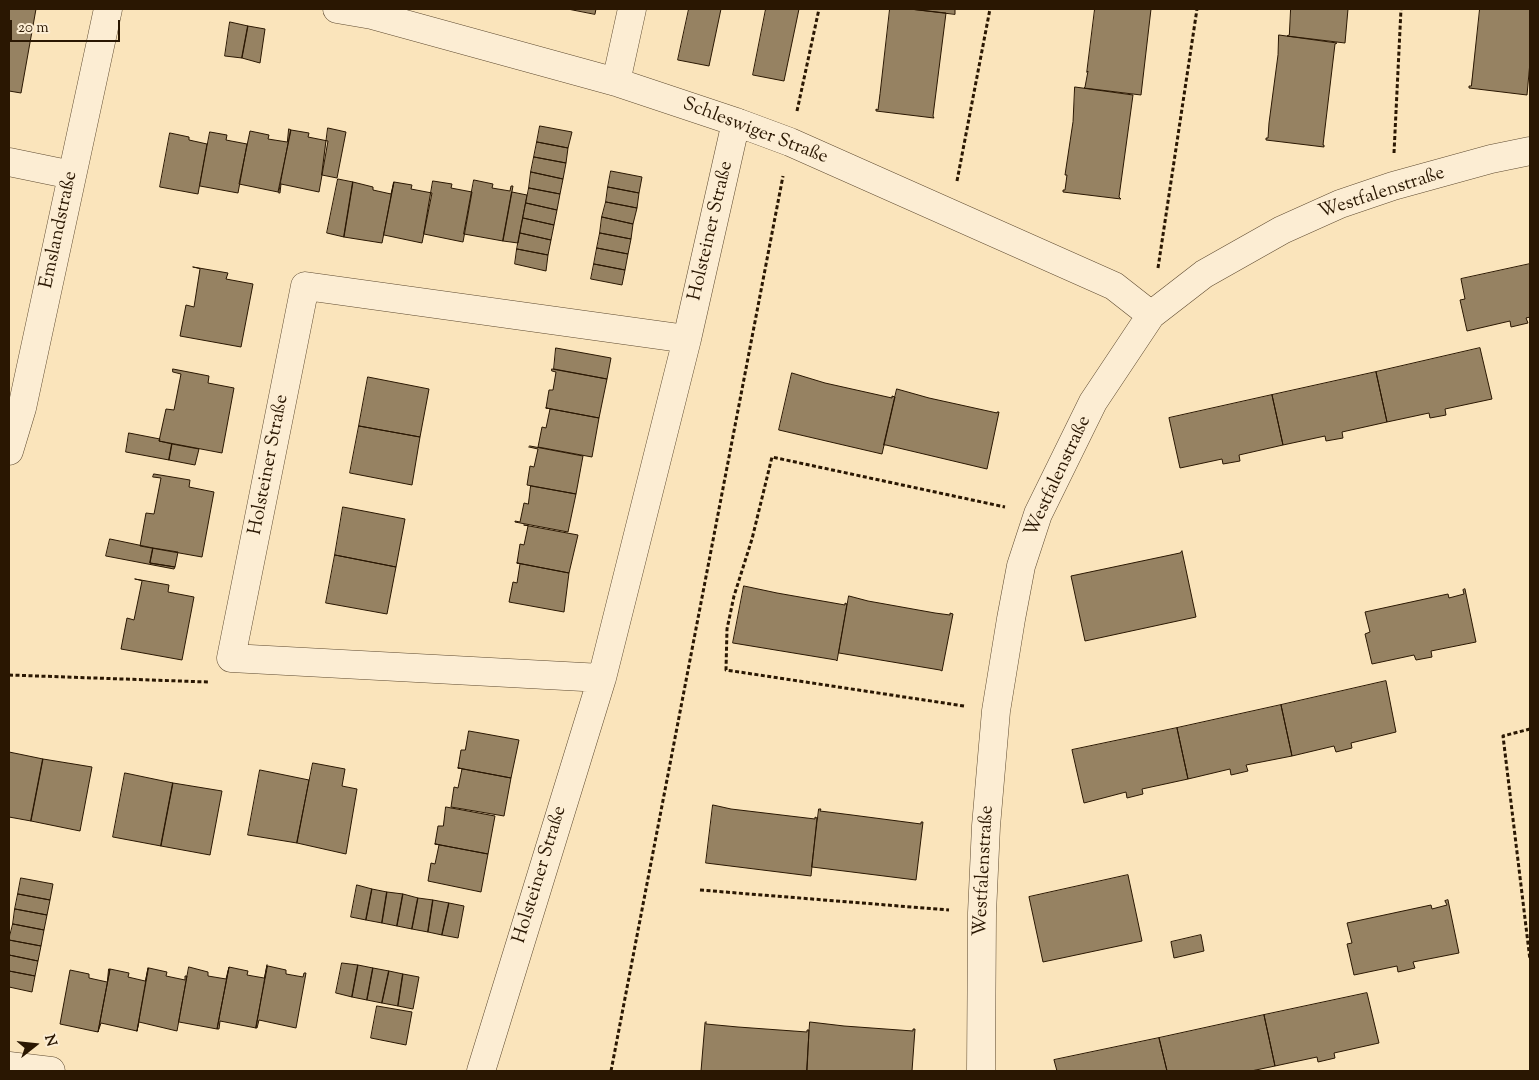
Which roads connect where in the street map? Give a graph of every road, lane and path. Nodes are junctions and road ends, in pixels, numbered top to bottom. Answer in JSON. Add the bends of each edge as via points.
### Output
{"nodes":[{"id":1,"x":108,"y":9,"type":"edge"},
{"id":2,"x":337,"y":9,"type":"edge"},
{"id":3,"x":632,"y":9,"type":"edge"},
{"id":4,"x":819,"y":9,"type":"edge"},
{"id":5,"x":990,"y":9,"type":"edge"},
{"id":6,"x":1197,"y":9,"type":"edge"},
{"id":7,"x":1401,"y":9,"type":"edge"},
{"id":8,"x":616,"y":82,"type":"junction"},
{"id":9,"x":736,"y":122,"type":"junction"},
{"id":10,"x":790,"y":142,"type":"junction"},
{"id":11,"x":1530,"y":151,"type":"edge"},
{"id":12,"x":9,"y":162,"type":"edge"},
{"id":13,"x":72,"y":175,"type":"junction"},
{"id":14,"x":1393,"y":186,"type":"junction"},
{"id":15,"x":950,"y":214,"type":"junction"},
{"id":16,"x":1151,"y":315,"type":"junction"},
{"id":17,"x":687,"y":339,"type":"junction"},
{"id":18,"x":9,"y":451,"type":"edge"},
{"id":19,"x":1038,"y":514,"type":"junction"},
{"id":20,"x":231,"y":658,"type":"junction"},
{"id":21,"x":9,"y":675,"type":"edge"},
{"id":22,"x":602,"y":678,"type":"junction"},
{"id":23,"x":996,"y":711,"type":"junction"},
{"id":24,"x":1530,"y":729,"type":"edge"},
{"id":25,"x":700,"y":890,"type":"dead end"},
{"id":26,"x":982,"y":913,"type":"junction"},
{"id":27,"x":1530,"y":960,"type":"edge"},
{"id":28,"x":9,"y":1066,"type":"edge"},
{"id":29,"x":51,"y":1071,"type":"edge"},
{"id":30,"x":480,"y":1071,"type":"edge"},
{"id":31,"x":611,"y":1071,"type":"edge"},
{"id":32,"x":981,"y":1071,"type":"edge"}],
"edges":[{"from":1,"to":13,"type":"street","name":"Emslandstraße"},
{"from":2,"to":8,"type":"street","name":"Schleswiger Straße","via":[[372,15]]},
{"from":3,"to":8,"type":"street"},
{"from":4,"to":10,"type":"path"},
{"from":5,"to":15,"type":"path"},
{"from":6,"to":16,"type":"path"},
{"from":7,"to":14,"type":"path"},
{"from":8,"to":9,"type":"street","name":"Schleswiger Straße"},
{"from":9,"to":10,"type":"street","name":"Schleswiger Straße"},
{"from":9,"to":17,"type":"street","name":"Holsteiner Straße"},
{"from":10,"to":15,"type":"street","name":"Schleswiger Straße"},
{"from":10,"to":31,"type":"path"},
{"from":11,"to":14,"type":"street","name":"Westfalenstraße"},
{"from":12,"to":13,"type":"street"},
{"from":13,"to":18,"type":"street","name":"Emslandstraße","via":[[22,408]]},
{"from":14,"to":16,"type":"street","name":"Westfalenstraße","via":[[1340,204],[1282,230],[1204,274]]},
{"from":15,"to":16,"type":"street","name":"Schleswiger Straße","via":[[1114,286]]},
{"from":16,"to":19,"type":"street","name":"Westfalenstraße","via":[[1093,402]]},
{"from":17,"to":20,"type":"street","name":"Holsteiner Straße","via":[[305,286]]},
{"from":17,"to":22,"type":"street","name":"Holsteiner Straße"},
{"from":19,"to":23,"type":"street","name":"Westfalenstraße","via":[[1021,566]]},
{"from":19,"to":23,"type":"path","via":[[772,457],[734,596],[727,629],[726,670]]},
{"from":20,"to":21,"type":"path","via":[[207,683]]},
{"from":20,"to":22,"type":"street"},
{"from":22,"to":30,"type":"street","name":"Holsteiner Straße"},
{"from":23,"to":26,"type":"street","name":"Westfalenstraße"},
{"from":24,"to":27,"type":"path","via":[[1503,736]]},
{"from":25,"to":26,"type":"path"},
{"from":26,"to":32,"type":"street","name":"Westfalenstraße"},
{"from":28,"to":29,"type":"street"}]}
